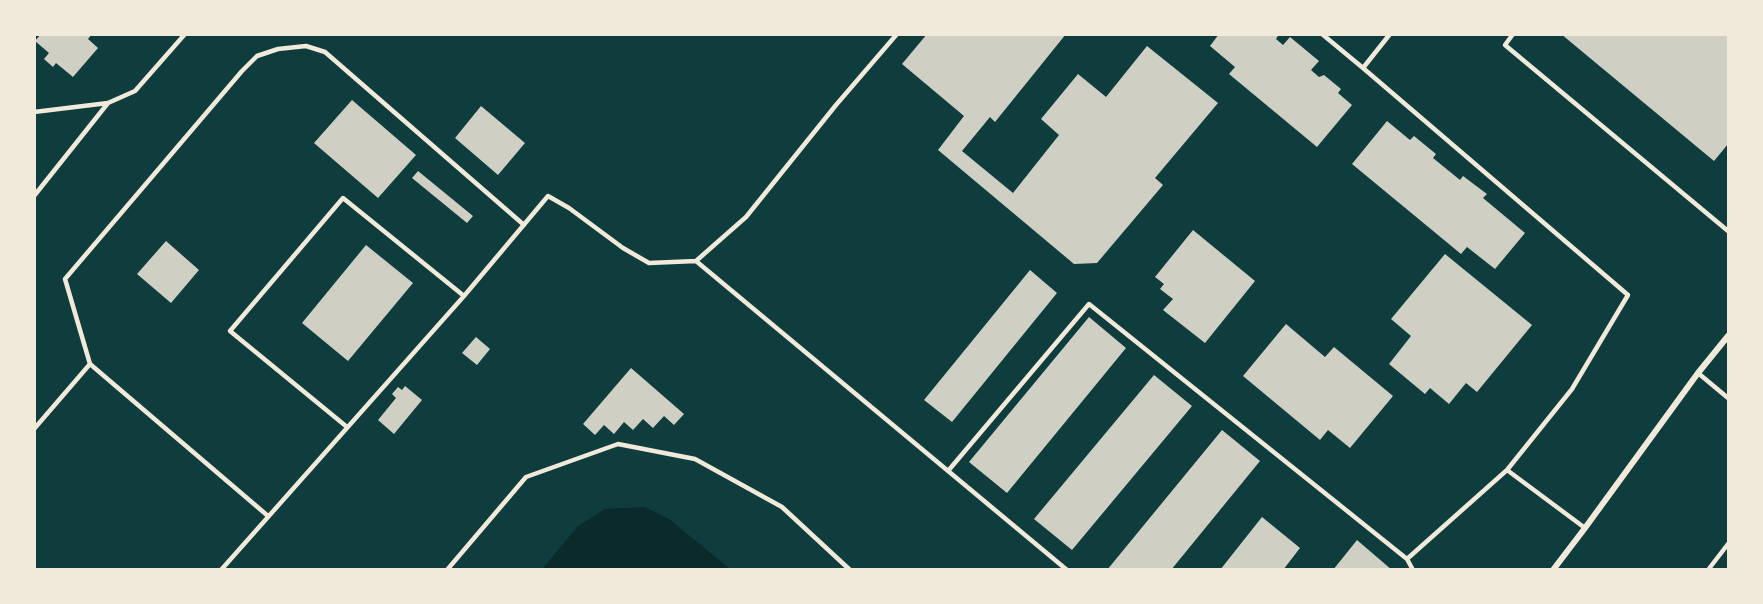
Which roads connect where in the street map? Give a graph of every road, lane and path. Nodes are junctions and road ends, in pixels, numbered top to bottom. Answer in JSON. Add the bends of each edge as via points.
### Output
{"nodes":[{"id":1,"x":185,"y":34,"type":"edge"},
{"id":2,"x":897,"y":34,"type":"edge"},
{"id":3,"x":1322,"y":34,"type":"edge"},
{"id":4,"x":1390,"y":34,"type":"edge"},
{"id":5,"x":1513,"y":34,"type":"edge"},
{"id":6,"x":1363,"y":68,"type":"junction"},
{"id":7,"x":108,"y":103,"type":"junction"},
{"id":8,"x":34,"y":112,"type":"edge"},
{"id":9,"x":34,"y":196,"type":"edge"},
{"id":10,"x":524,"y":225,"type":"junction"},
{"id":11,"x":1728,"y":228,"type":"edge"},
{"id":12,"x":696,"y":261,"type":"junction"},
{"id":13,"x":464,"y":296,"type":"junction"},
{"id":14,"x":1728,"y":336,"type":"edge"},
{"id":15,"x":90,"y":364,"type":"junction"},
{"id":16,"x":1698,"y":373,"type":"junction"},
{"id":17,"x":1728,"y":398,"type":"edge"},
{"id":18,"x":347,"y":428,"type":"junction"},
{"id":19,"x":34,"y":429,"type":"edge"},
{"id":20,"x":1507,"y":470,"type":"junction"},
{"id":21,"x":948,"y":471,"type":"junction"},
{"id":22,"x":268,"y":516,"type":"junction"},
{"id":23,"x":1585,"y":528,"type":"junction"},
{"id":24,"x":1728,"y":544,"type":"edge"},
{"id":25,"x":1407,"y":559,"type":"junction"},
{"id":26,"x":220,"y":570,"type":"edge"},
{"id":27,"x":447,"y":570,"type":"edge"},
{"id":28,"x":850,"y":570,"type":"edge"},
{"id":29,"x":1067,"y":570,"type":"edge"},
{"id":30,"x":1413,"y":570,"type":"edge"},
{"id":31,"x":1553,"y":570,"type":"edge"},
{"id":32,"x":1708,"y":570,"type":"edge"}],
"edges":[{"from":1,"to":7,"type":"lane","via":[[135,91]]},
{"from":2,"to":12,"type":"lane","via":[[746,217]]},
{"from":3,"to":6,"type":"lane"},
{"from":4,"to":6,"type":"lane"},
{"from":5,"to":11,"type":"lane","via":[[1504,45]]},
{"from":6,"to":20,"type":"lane","via":[[1628,295],[1572,389]]},
{"from":7,"to":8,"type":"lane"},
{"from":7,"to":9,"type":"lane"},
{"from":10,"to":12,"type":"lane","via":[[548,196],[649,264]]},
{"from":10,"to":13,"type":"lane"},
{"from":10,"to":15,"type":"lane","via":[[325,52],[306,46],[278,49],[257,56],[242,71],[64,279]]},
{"from":12,"to":21,"type":"lane"},
{"from":13,"to":18,"type":"lane"},
{"from":13,"to":18,"type":"lane","via":[[343,198],[230,331]]},
{"from":14,"to":16,"type":"street"},
{"from":15,"to":19,"type":"lane"},
{"from":15,"to":22,"type":"lane"},
{"from":16,"to":17,"type":"lane"},
{"from":16,"to":23,"type":"street"},
{"from":18,"to":22,"type":"lane"},
{"from":20,"to":23,"type":"lane"},
{"from":20,"to":25,"type":"lane"},
{"from":21,"to":25,"type":"lane","via":[[1089,304]]},
{"from":21,"to":29,"type":"lane"},
{"from":22,"to":26,"type":"lane"},
{"from":23,"to":31,"type":"street"},
{"from":24,"to":32,"type":"lane"},
{"from":25,"to":30,"type":"lane"},
{"from":27,"to":28,"type":"lane","via":[[526,477],[618,444],[695,459],[782,507]]}]}
